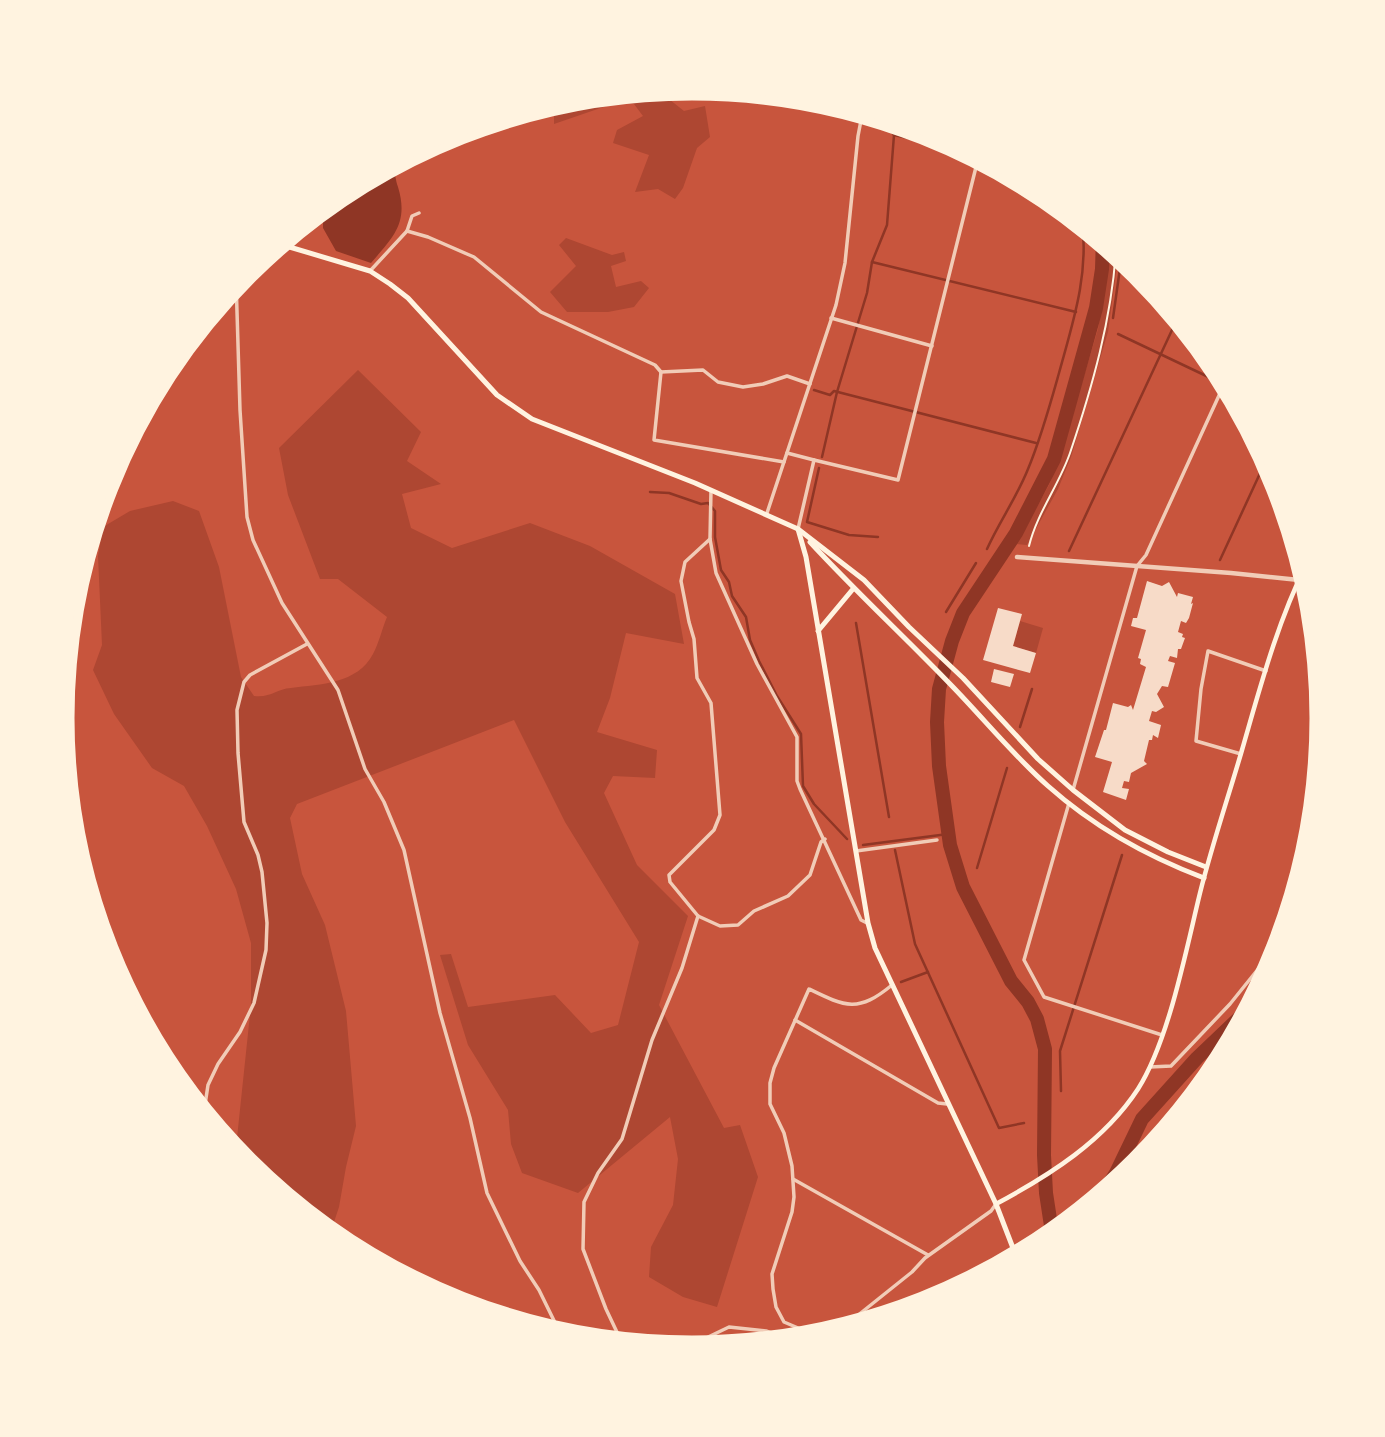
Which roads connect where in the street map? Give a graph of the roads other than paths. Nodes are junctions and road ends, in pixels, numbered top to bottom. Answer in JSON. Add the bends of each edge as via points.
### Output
{"nodes":[{"id":1,"x":861,"y":119,"type":"edge"},
{"id":2,"x":977,"y":165,"type":"edge"},
{"id":3,"x":419,"y":213,"type":"dead end"},
{"id":4,"x":407,"y":231,"type":"junction"},
{"id":5,"x":287,"y":246,"type":"edge"},
{"id":6,"x":370,"y":271,"type":"junction"},
{"id":7,"x":236,"y":295,"type":"edge"},
{"id":8,"x":831,"y":318,"type":"junction"},
{"id":9,"x":932,"y":346,"type":"junction"},
{"id":10,"x":661,"y":372,"type":"junction"},
{"id":11,"x":810,"y":384,"type":"junction"},
{"id":12,"x":1221,"y":390,"type":"edge"},
{"id":13,"x":787,"y":453,"type":"junction"},
{"id":14,"x":814,"y":460,"type":"junction"},
{"id":15,"x":784,"y":462,"type":"junction"},
{"id":16,"x":711,"y":490,"type":"junction"},
{"id":17,"x":767,"y":513,"type":"junction"},
{"id":18,"x":798,"y":529,"type":"junction"},
{"id":19,"x":710,"y":539,"type":"junction"},
{"id":20,"x":1017,"y":557,"type":"dead end"},
{"id":21,"x":1137,"y":566,"type":"junction"},
{"id":22,"x":1299,"y":580,"type":"joint"},
{"id":23,"x":853,"y":589,"type":"junction"},
{"id":24,"x":818,"y":631,"type":"junction"},
{"id":25,"x":307,"y":644,"type":"junction"},
{"id":26,"x":1265,"y":671,"type":"junction"},
{"id":27,"x":1241,"y":754,"type":"junction"},
{"id":28,"x":1073,"y":790,"type":"junction"},
{"id":29,"x":1069,"y":803,"type":"junction"},
{"id":30,"x":825,"y":839,"type":"junction"},
{"id":31,"x":937,"y":839,"type":"dead end"},
{"id":32,"x":856,"y":851,"type":"junction"},
{"id":33,"x":1206,"y":867,"type":"junction"},
{"id":34,"x":1204,"y":878,"type":"junction"},
{"id":35,"x":1290,"y":894,"type":"edge"},
{"id":36,"x":698,"y":916,"type":"junction"},
{"id":37,"x":868,"y":923,"type":"junction"},
{"id":38,"x":892,"y":985,"type":"junction"},
{"id":39,"x":795,"y":1020,"type":"junction"},
{"id":40,"x":1161,"y":1035,"type":"junction"},
{"id":41,"x":1150,"y":1068,"type":"junction"},
{"id":42,"x":947,"y":1104,"type":"junction"},
{"id":43,"x":205,"y":1105,"type":"edge"},
{"id":44,"x":793,"y":1179,"type":"junction"},
{"id":45,"x":996,"y":1204,"type":"junction"},
{"id":46,"x":1014,"y":1251,"type":"edge"},
{"id":47,"x":928,"y":1255,"type":"junction"},
{"id":48,"x":851,"y":1321,"type":"edge"},
{"id":49,"x":557,"y":1326,"type":"edge"},
{"id":50,"x":804,"y":1331,"type":"edge"},
{"id":51,"x":778,"y":1335,"type":"edge"},
{"id":52,"x":620,"y":1337,"type":"edge"},
{"id":53,"x":700,"y":1341,"type":"edge"}],
"edges":[{"from":1,"to":8,"type":"street","via":[[845,263]]},
{"from":2,"to":9,"type":"street"},
{"from":3,"to":4,"type":"street","via":[[412,216]]},
{"from":4,"to":6,"type":"street"},
{"from":4,"to":10,"type":"street","via":[[474,257],[541,312],[655,365]]},
{"from":5,"to":6,"type":"main road"},
{"from":6,"to":16,"type":"main road","via":[[408,298],[497,395],[524,414]]},
{"from":7,"to":25,"type":"street","via":[[247,517],[282,603]]},
{"from":8,"to":9,"type":"street"},
{"from":8,"to":11,"type":"street"},
{"from":9,"to":14,"type":"street","via":[[898,480]]},
{"from":10,"to":11,"type":"street","via":[[703,370],[718,382],[743,387],[787,376]]},
{"from":10,"to":15,"type":"street","via":[[654,440]]},
{"from":11,"to":13,"type":"street"},
{"from":12,"to":21,"type":"street"},
{"from":13,"to":14,"type":"street"},
{"from":13,"to":15,"type":"street"},
{"from":14,"to":18,"type":"street"},
{"from":15,"to":17,"type":"street"},
{"from":16,"to":17,"type":"main road"},
{"from":16,"to":19,"type":"street"},
{"from":17,"to":18,"type":"main road"},
{"from":18,"to":23,"type":"main road"},
{"from":18,"to":24,"type":"main road"},
{"from":18,"to":28,"type":"main road","via":[[864,580]]},
{"from":19,"to":30,"type":"street","via":[[716,573],[757,664],[797,737],[797,781]]},
{"from":19,"to":36,"type":"street","via":[[685,562],[681,580],[697,678],[711,703],[720,816],[714,830],[669,875]]},
{"from":20,"to":21,"type":"street"},
{"from":21,"to":22,"type":"street"},
{"from":21,"to":28,"type":"street"},
{"from":22,"to":26,"type":"main road"},
{"from":23,"to":24,"type":"main road"},
{"from":23,"to":29,"type":"main road"},
{"from":24,"to":32,"type":"main road"},
{"from":25,"to":43,"type":"street","via":[[250,675],[237,709],[244,822],[262,872],[266,950],[254,1003],[218,1064]]},
{"from":25,"to":49,"type":"street","via":[[338,690],[365,769],[404,850],[487,1193]]},
{"from":26,"to":27,"type":"main road"},
{"from":26,"to":27,"type":"street","via":[[1208,651],[1196,741]]},
{"from":27,"to":33,"type":"main road"},
{"from":28,"to":33,"type":"main road","via":[[1125,830]]},
{"from":29,"to":34,"type":"main road","via":[[1119,839]]},
{"from":29,"to":40,"type":"street","via":[[1024,960],[1044,997]]},
{"from":30,"to":36,"type":"street","via":[[810,874],[788,896],[754,911],[738,925],[720,926]]},
{"from":30,"to":37,"type":"street","via":[[861,920]]},
{"from":31,"to":32,"type":"street"},
{"from":32,"to":37,"type":"main road"},
{"from":33,"to":34,"type":"main road"},
{"from":34,"to":40,"type":"main road"},
{"from":35,"to":41,"type":"street","via":[[1263,963],[1250,981],[1171,1066]]},
{"from":36,"to":52,"type":"street","via":[[652,1040],[622,1139],[598,1172],[584,1202],[583,1249]]},
{"from":37,"to":38,"type":"main road"},
{"from":38,"to":39,"type":"street","via":[[863,1003],[847,1006],[809,989]]},
{"from":38,"to":42,"type":"main road"},
{"from":39,"to":42,"type":"street"},
{"from":39,"to":44,"type":"street","via":[[770,1083],[770,1104],[784,1133]]},
{"from":40,"to":41,"type":"main road"},
{"from":41,"to":45,"type":"main road","via":[[1097,1138]]},
{"from":42,"to":45,"type":"main road"},
{"from":44,"to":47,"type":"street"},
{"from":44,"to":50,"type":"street","via":[[792,1212],[772,1274],[774,1298],[784,1322]]},
{"from":45,"to":46,"type":"main road"},
{"from":45,"to":47,"type":"street"},
{"from":47,"to":48,"type":"street"},
{"from":51,"to":53,"type":"street","via":[[729,1327]]}]}
